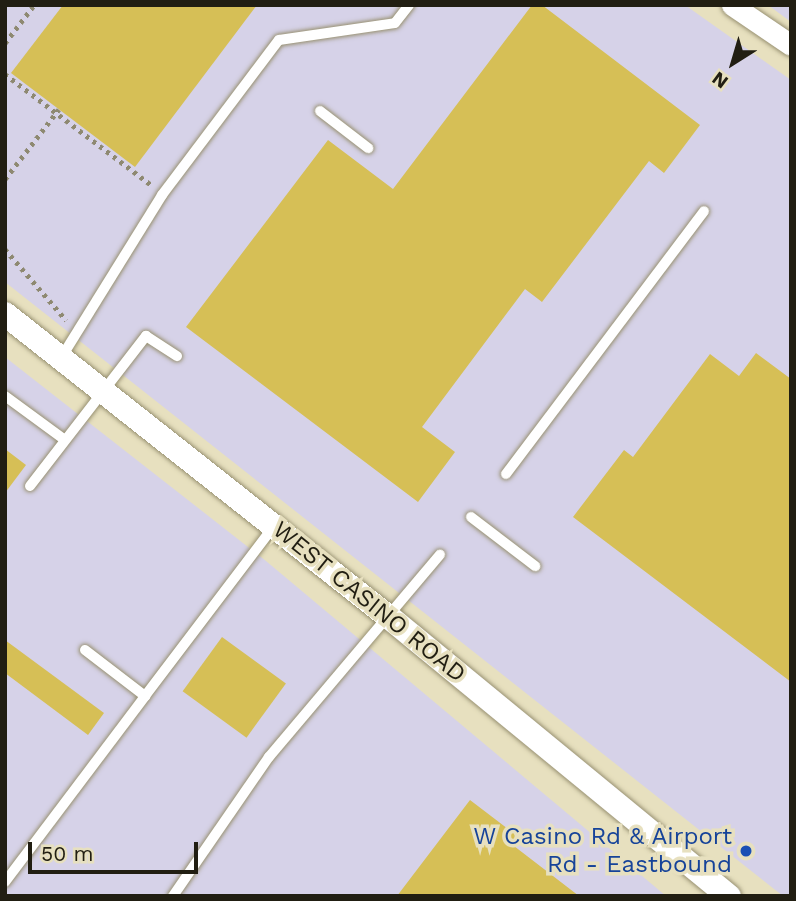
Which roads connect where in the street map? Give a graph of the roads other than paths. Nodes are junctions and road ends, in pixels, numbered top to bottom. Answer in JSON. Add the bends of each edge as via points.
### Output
{"nodes":[{"id":1,"x":409,"y":5,"type":"edge"},
{"id":2,"x":742,"y":8,"type":"edge"},
{"id":3,"x":791,"y":45,"type":"edge"},
{"id":4,"x":320,"y":111,"type":"dead end"},
{"id":5,"x":368,"y":148,"type":"dead end"},
{"id":6,"x":704,"y":211,"type":"dead end"},
{"id":7,"x":5,"y":314,"type":"edge"},
{"id":8,"x":177,"y":356,"type":"dead end"},
{"id":9,"x":61,"y":358,"type":"junction"},
{"id":10,"x":102,"y":391,"type":"junction"},
{"id":11,"x":5,"y":396,"type":"edge"},
{"id":12,"x":65,"y":440,"type":"junction"},
{"id":13,"x":506,"y":474,"type":"dead end"},
{"id":14,"x":30,"y":486,"type":"dead end"},
{"id":15,"x":471,"y":517,"type":"dead end"},
{"id":16,"x":274,"y":526,"type":"junction"},
{"id":17,"x":440,"y":555,"type":"dead end"},
{"id":18,"x":535,"y":566,"type":"dead end"},
{"id":19,"x":390,"y":617,"type":"junction"},
{"id":20,"x":85,"y":650,"type":"dead end"},
{"id":21,"x":145,"y":696,"type":"junction"},
{"id":22,"x":5,"y":882,"type":"edge"},
{"id":23,"x":173,"y":896,"type":"edge"},
{"id":24,"x":729,"y":896,"type":"edge"}],
"edges":[{"from":1,"to":9,"type":"lane","via":[[396,23],[279,40],[163,194]]},
{"from":2,"to":3,"type":"street"},
{"from":4,"to":5,"type":"lane"},
{"from":6,"to":13,"type":"lane"},
{"from":7,"to":9,"type":"street","name":"WEST CASINO ROAD"},
{"from":8,"to":10,"type":"lane","via":[[146,336]]},
{"from":9,"to":10,"type":"street","name":"WEST CASINO ROAD"},
{"from":10,"to":12,"type":"lane"},
{"from":10,"to":16,"type":"street","name":"WEST CASINO ROAD"},
{"from":11,"to":12,"type":"lane"},
{"from":12,"to":14,"type":"lane"},
{"from":15,"to":18,"type":"lane"},
{"from":16,"to":19,"type":"street","name":"WEST CASINO ROAD"},
{"from":16,"to":21,"type":"lane"},
{"from":17,"to":19,"type":"lane"},
{"from":19,"to":23,"type":"lane","via":[[269,757]]},
{"from":19,"to":24,"type":"street","name":"WEST CASINO ROAD"},
{"from":20,"to":21,"type":"lane"},
{"from":21,"to":22,"type":"lane"}]}
